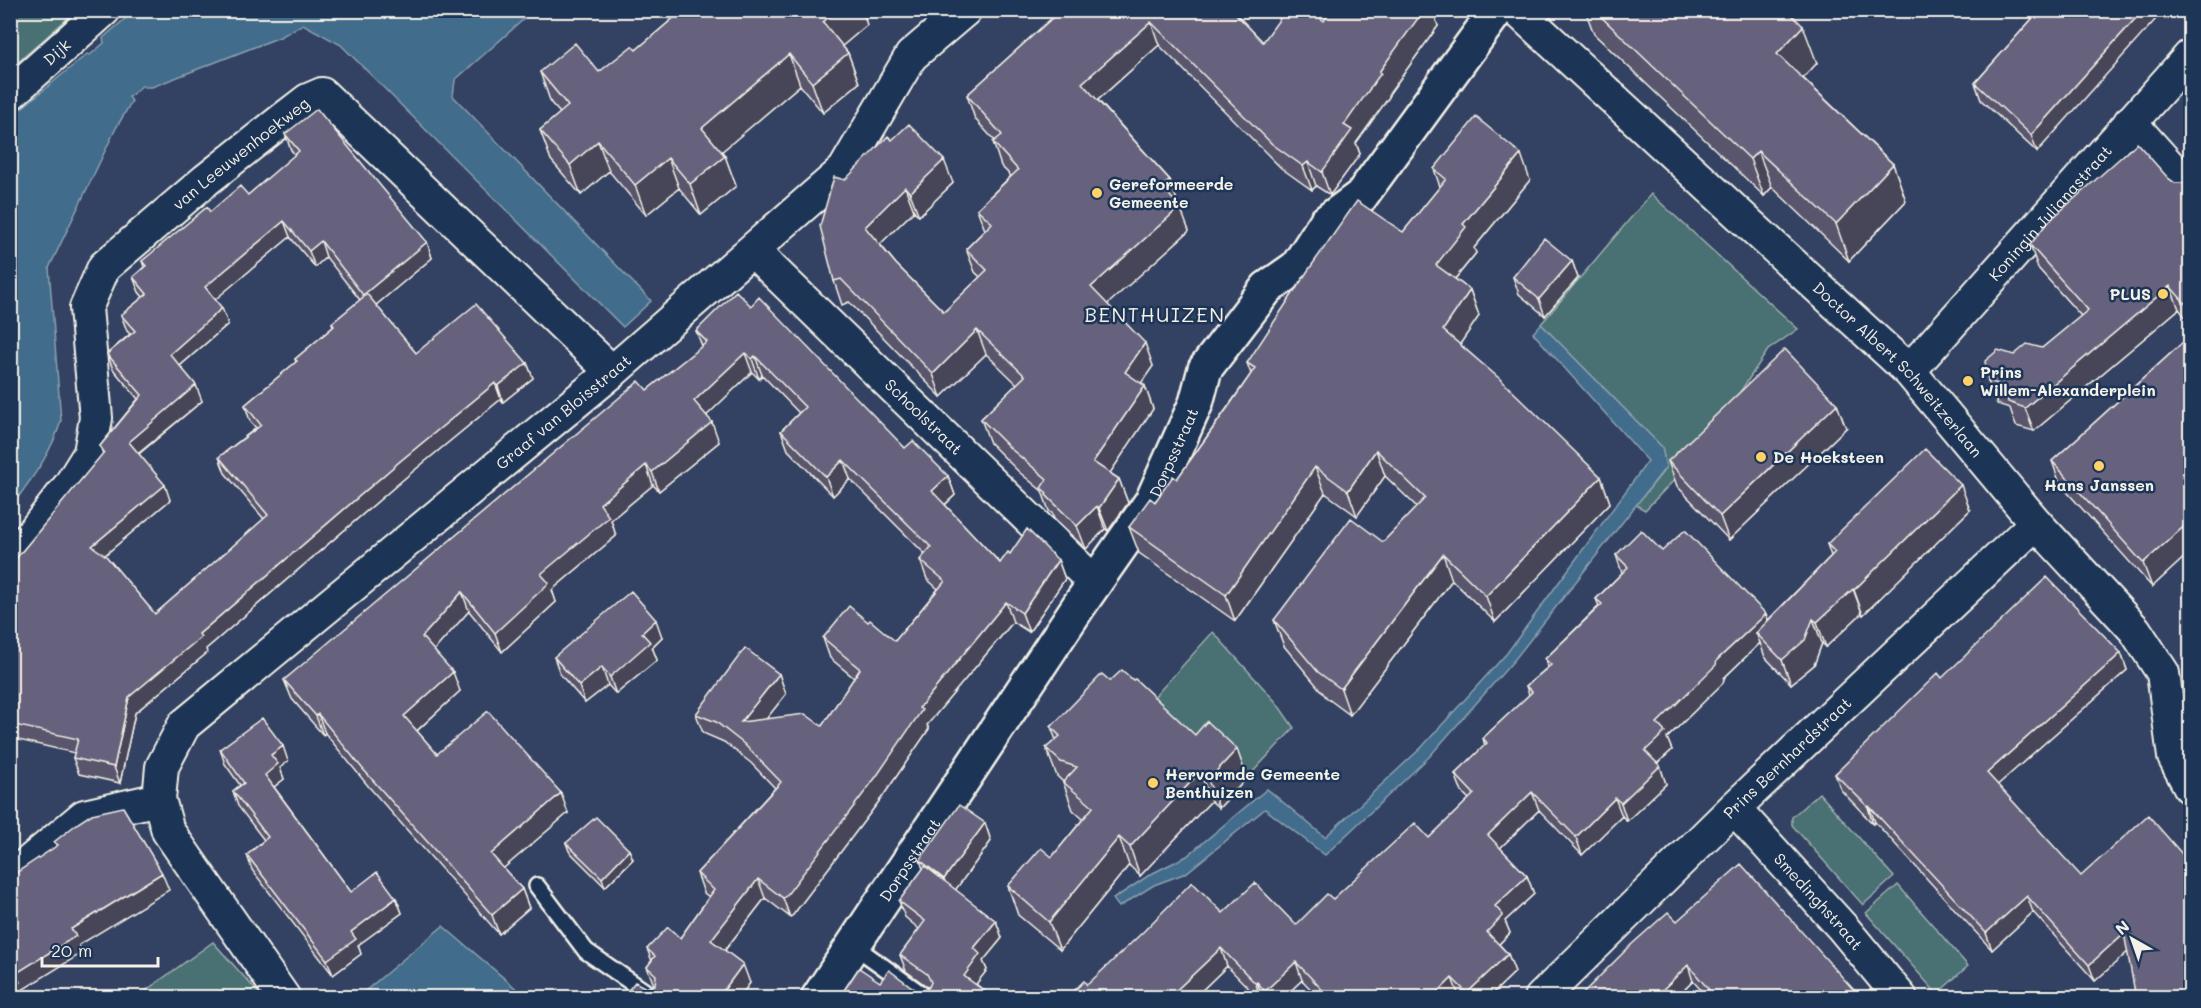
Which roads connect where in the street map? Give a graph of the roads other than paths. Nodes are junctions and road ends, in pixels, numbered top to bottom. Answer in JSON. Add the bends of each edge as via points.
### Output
{"nodes":[{"id":1,"x":104,"y":10,"type":"edge"},
{"id":2,"x":965,"y":10,"type":"edge"},
{"id":3,"x":1497,"y":10,"type":"edge"},
{"id":4,"x":1517,"y":10,"type":"edge"},
{"id":5,"x":2190,"y":56,"type":"edge"},
{"id":6,"x":10,"y":94,"type":"edge"},
{"id":7,"x":2130,"y":122,"type":"junction"},
{"id":8,"x":2190,"y":189,"type":"edge"},
{"id":9,"x":753,"y":251,"type":"junction"},
{"id":10,"x":612,"y":372,"type":"junction"},
{"id":11,"x":1909,"y":372,"type":"junction"},
{"id":12,"x":2036,"y":523,"type":"junction"},
{"id":13,"x":10,"y":562,"type":"edge"},
{"id":14,"x":1095,"y":583,"type":"junction"},
{"id":15,"x":2190,"y":788,"type":"edge"},
{"id":16,"x":159,"y":799,"type":"junction"},
{"id":17,"x":1734,"y":808,"type":"junction"},
{"id":18,"x":10,"y":878,"type":"edge"},
{"id":19,"x":537,"y":886,"type":"dead end"},
{"id":20,"x":853,"y":945,"type":"junction"},
{"id":21,"x":284,"y":998,"type":"edge"},
{"id":22,"x":654,"y":998,"type":"edge"},
{"id":23,"x":818,"y":998,"type":"edge"},
{"id":24,"x":927,"y":998,"type":"edge"},
{"id":25,"x":1541,"y":998,"type":"edge"},
{"id":26,"x":1901,"y":998,"type":"edge"}],
"edges":[{"from":1,"to":6,"type":"street","name":"Dijk"},
{"from":2,"to":9,"type":"street","name":"Graaf van Bloisstraat","via":[[911,56],[844,170]]},
{"from":3,"to":14,"type":"street","name":"Dorpsstraat","via":[[1361,196],[1326,222],[1297,267],[1267,288],[1205,369],[1196,403],[1152,501]]},
{"from":4,"to":11,"type":"street","name":"Doctor Albert Schweitzerlaan"},
{"from":5,"to":7,"type":"street","name":"Koningin Julianastraat"},
{"from":7,"to":8,"type":"street"},
{"from":7,"to":11,"type":"street","name":"Koningin Julianastraat"},
{"from":9,"to":10,"type":"street","name":"Graaf van Bloisstraat"},
{"from":9,"to":14,"type":"street","name":"Schoolstraat"},
{"from":10,"to":13,"type":"street","name":"van Leeuwenhoekweg","via":[[322,94],[308,100],[206,180],[104,267],[86,308],[96,418],[90,453]]},
{"from":10,"to":16,"type":"street","name":"Graaf van Bloisstraat","via":[[184,725],[162,767]]},
{"from":11,"to":12,"type":"street","name":"Doctor Albert Schweitzerlaan"},
{"from":12,"to":15,"type":"street","name":"Doctor Albert Schweitzerlaan","via":[[2135,630],[2163,673],[2174,757]]},
{"from":12,"to":17,"type":"street","name":"Prins Bernhardstraat"},
{"from":14,"to":20,"type":"street","name":"Dorpsstraat"},
{"from":16,"to":18,"type":"street","via":[[84,816]]},
{"from":16,"to":21,"type":"street","via":[[168,831]]},
{"from":17,"to":25,"type":"street","name":"Prins Bernhardstraat"},
{"from":17,"to":26,"type":"street","name":"Smedinghstraat"},
{"from":19,"to":22,"type":"lane","via":[[586,951]]},
{"from":20,"to":23,"type":"street","name":"Dorpsstraat"},
{"from":20,"to":24,"type":"lane"}]}
